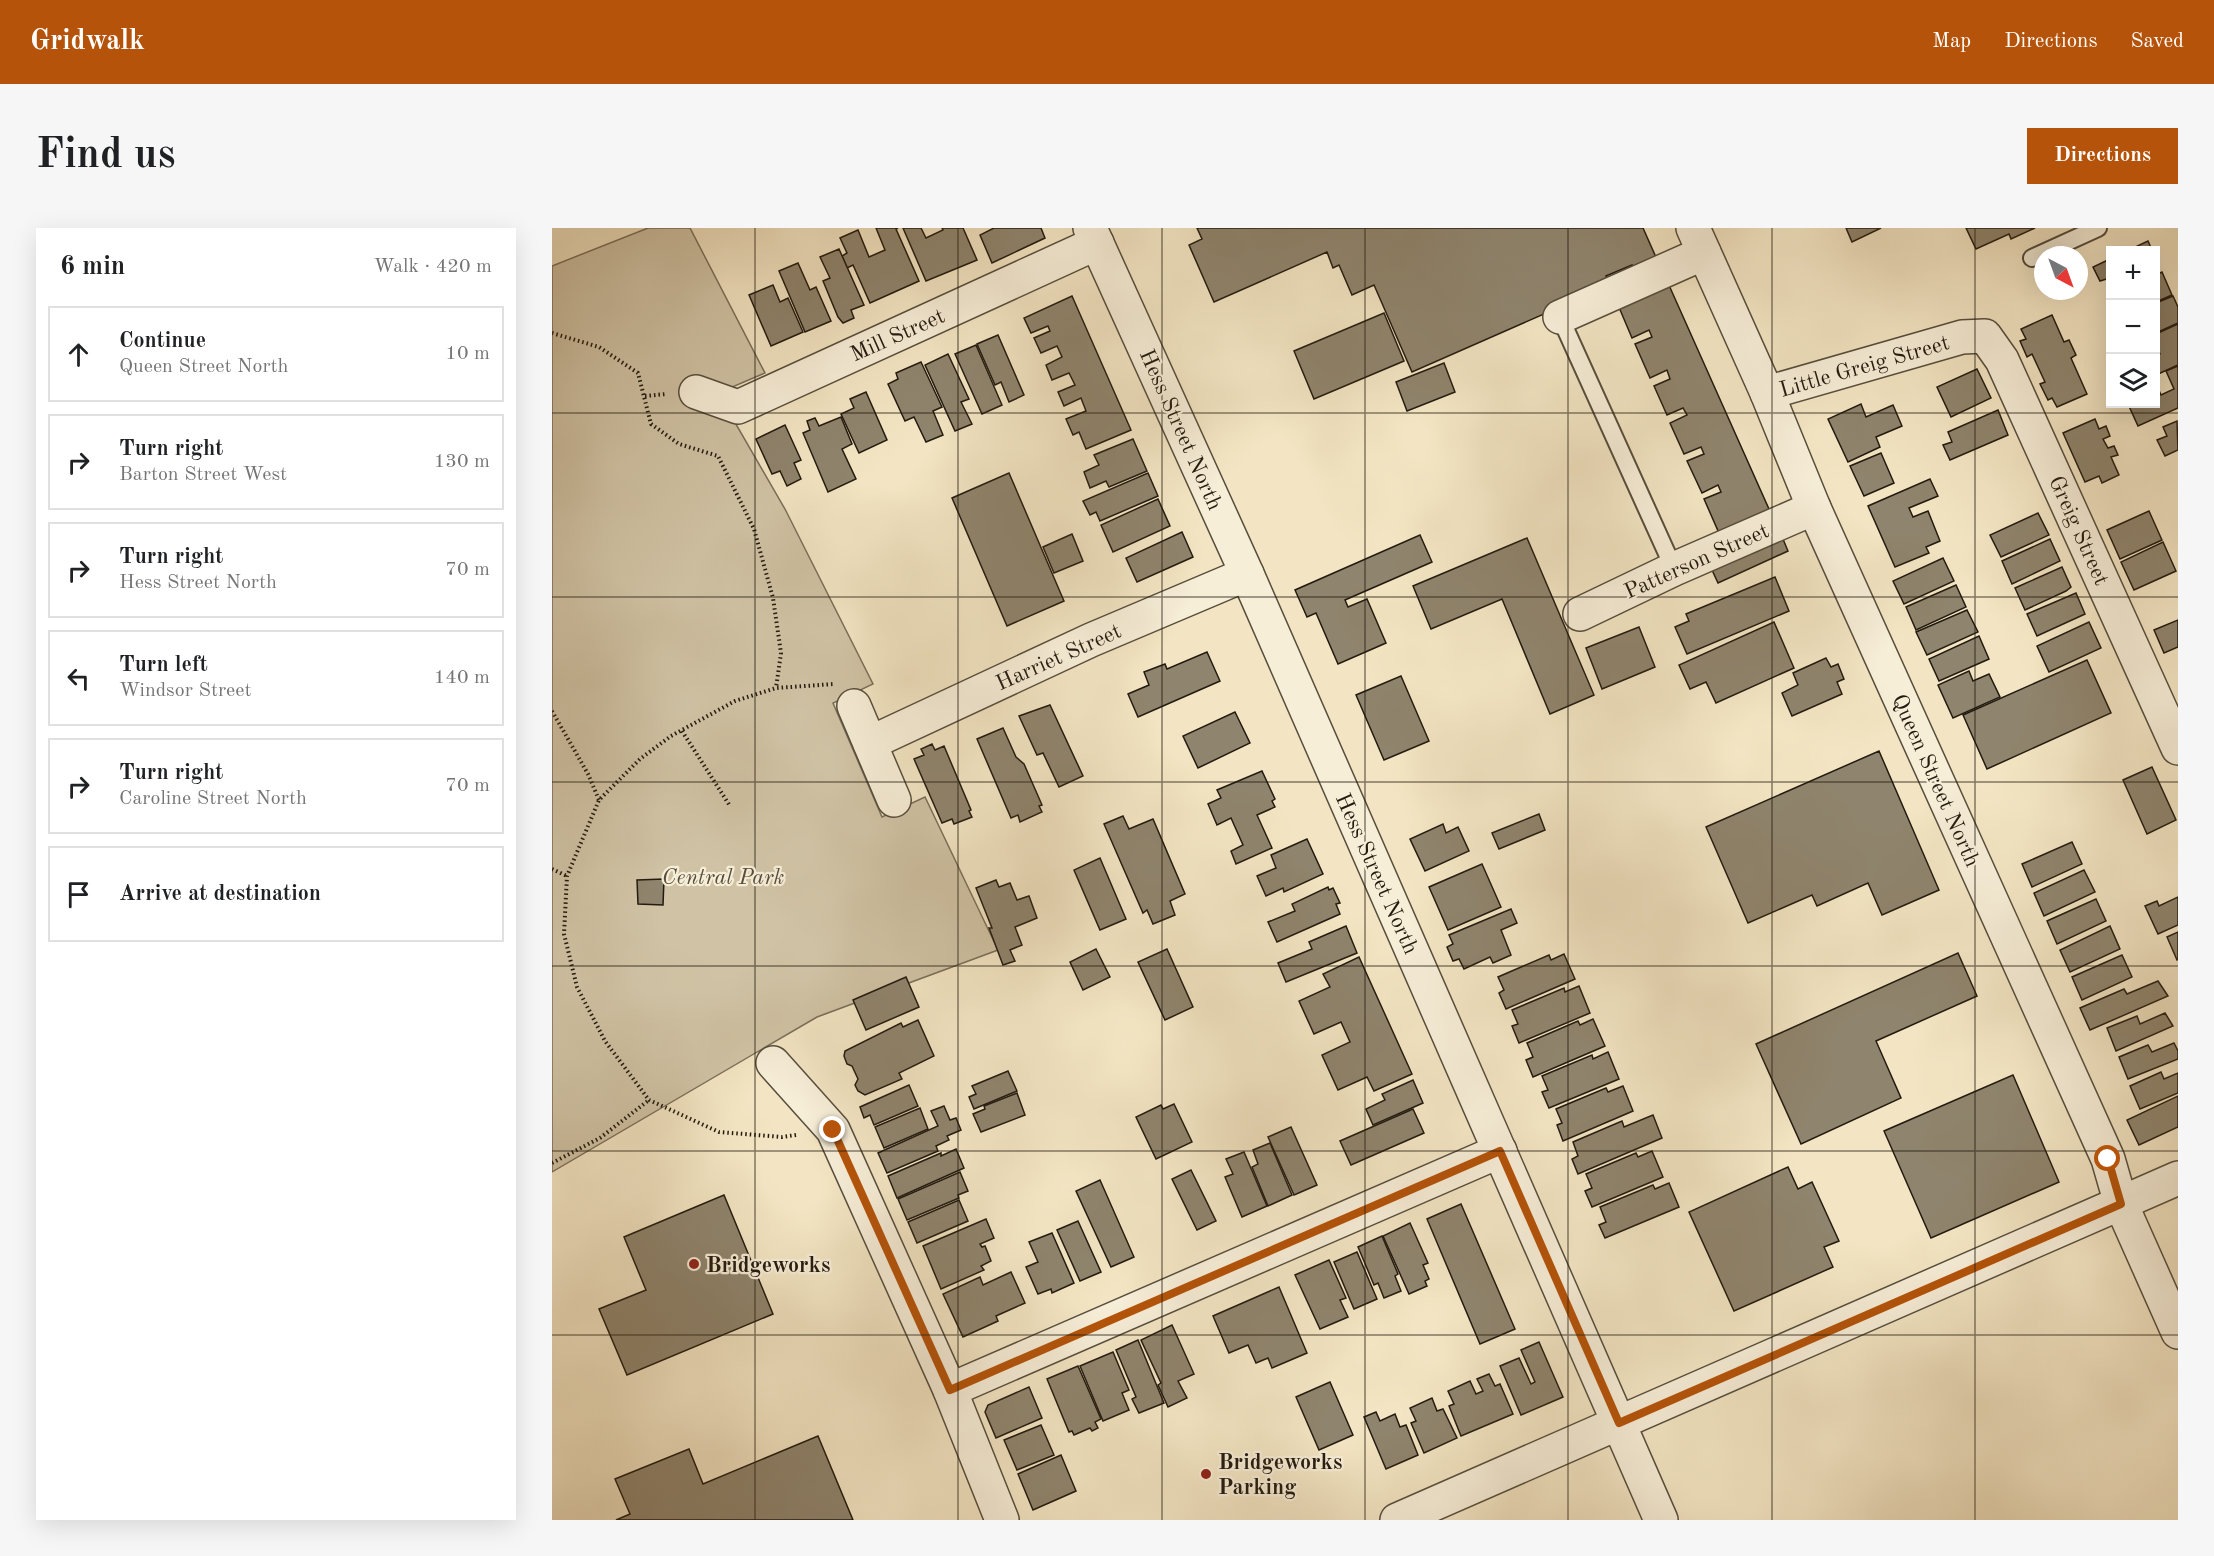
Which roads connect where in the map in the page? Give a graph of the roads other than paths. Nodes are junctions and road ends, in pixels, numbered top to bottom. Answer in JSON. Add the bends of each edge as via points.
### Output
{"nodes":[{"id":1,"x":2098,"y":228,"type":"edge"},
{"id":2,"x":1094,"y":236,"type":"edge"},
{"id":3,"x":1699,"y":240,"type":"edge"},
{"id":4,"x":2032,"y":258,"type":"dead end"},
{"id":5,"x":1560,"y":317,"type":"joint"},
{"id":6,"x":1962,"y":337,"type":"joint"},
{"id":7,"x":696,"y":392,"type":"dead end"},
{"id":8,"x":1767,"y":393,"type":"junction"},
{"id":9,"x":1814,"y":508,"type":"junction"},
{"id":10,"x":1674,"y":569,"type":"junction"},
{"id":11,"x":1247,"y":574,"type":"junction"},
{"id":12,"x":1580,"y":614,"type":"dead end"},
{"id":13,"x":850,"y":695,"type":"road end"},
{"id":14,"x":870,"y":742,"type":"junction"},
{"id":15,"x":2178,"y":748,"type":"edge"},
{"id":16,"x":894,"y":800,"type":"dead end"},
{"id":17,"x":773,"y":1063,"type":"dead end"},
{"id":18,"x":1500,"y":1151,"type":"junction"},
{"id":19,"x":2178,"y":1178,"type":"edge"},
{"id":20,"x":2121,"y":1204,"type":"junction"},
{"id":21,"x":2178,"y":1332,"type":"edge"},
{"id":22,"x":950,"y":1390,"type":"junction"},
{"id":23,"x":1619,"y":1423,"type":"junction"},
{"id":24,"x":1002,"y":1520,"type":"edge"},
{"id":25,"x":1397,"y":1520,"type":"edge"},
{"id":26,"x":1661,"y":1520,"type":"edge"}],
"edges":[{"from":1,"to":4,"type":"lane"},
{"from":2,"to":7,"type":"street","name":"Mill Street","via":[[738,407]]},
{"from":2,"to":11,"type":"street","name":"Hess Street North"},
{"from":3,"to":5,"type":"street"},
{"from":3,"to":8,"type":"street","name":"Queen Street North"},
{"from":5,"to":10,"type":"lane"},
{"from":6,"to":8,"type":"street","name":"Little Greig Street"},
{"from":6,"to":15,"type":"street","name":"Greig Street","via":[[1985,336],[2002,360]]},
{"from":8,"to":9,"type":"street","name":"Queen Street North"},
{"from":9,"to":10,"type":"street","name":"Patterson Street"},
{"from":9,"to":20,"type":"street","name":"Queen Street North","via":[[2104,1149]]},
{"from":10,"to":12,"type":"street","name":"Patterson Street"},
{"from":11,"to":14,"type":"street","name":"Harriet Street","via":[[1091,640]]},
{"from":11,"to":18,"type":"street","name":"Hess Street North"},
{"from":13,"to":14,"type":"street"},
{"from":14,"to":16,"type":"street"},
{"from":17,"to":22,"type":"street","via":[[833,1130]]},
{"from":18,"to":22,"type":"street"},
{"from":18,"to":23,"type":"street","name":"Hess Street North"},
{"from":19,"to":20,"type":"street"},
{"from":20,"to":21,"type":"street","name":"Queen Street North"},
{"from":20,"to":23,"type":"street"},
{"from":22,"to":24,"type":"street"},
{"from":23,"to":25,"type":"street"},
{"from":23,"to":26,"type":"street","name":"Hess Street North"}]}
